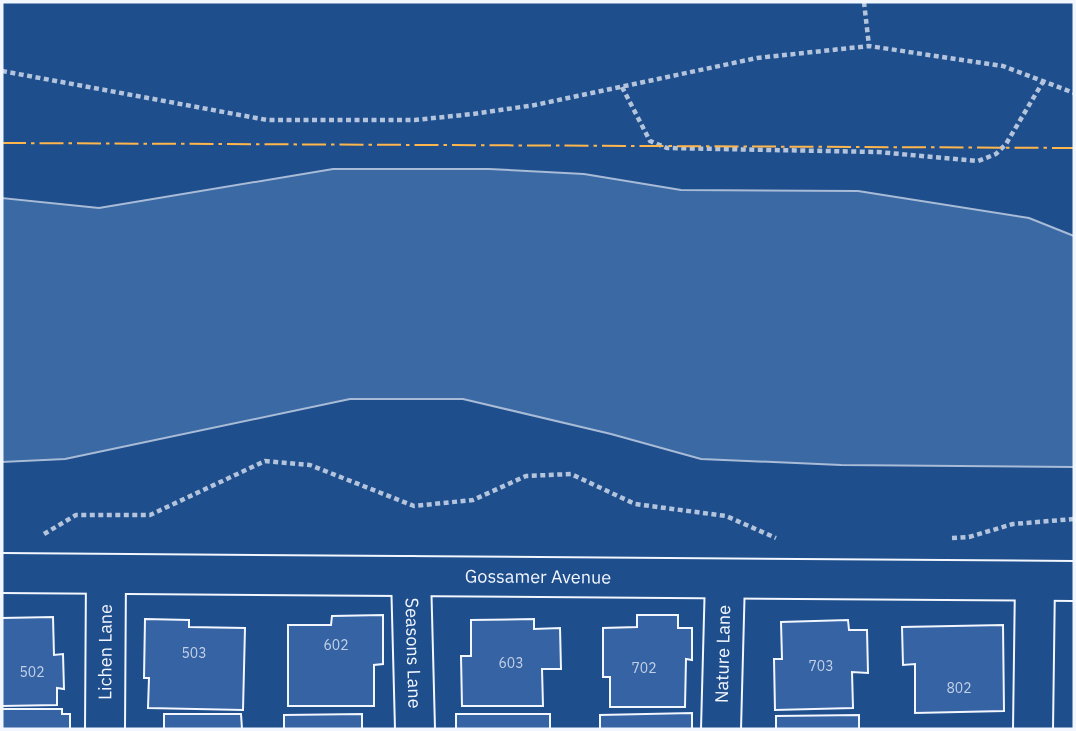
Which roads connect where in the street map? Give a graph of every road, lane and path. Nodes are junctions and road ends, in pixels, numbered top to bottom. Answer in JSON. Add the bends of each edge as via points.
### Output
{"nodes":[{"id":1,"x":864,"y":2,"type":"edge"},
{"id":2,"x":869,"y":46,"type":"junction"},
{"id":3,"x":2,"y":71,"type":"edge"},
{"id":4,"x":1044,"y":80,"type":"junction"},
{"id":5,"x":622,"y":87,"type":"junction"},
{"id":6,"x":1074,"y":93,"type":"edge"},
{"id":7,"x":1074,"y":519,"type":"edge"},
{"id":8,"x":40,"y":536,"type":"dead end"},
{"id":9,"x":941,"y":538,"type":"dead end"},
{"id":10,"x":787,"y":543,"type":"dead end"},
{"id":11,"x":2,"y":573,"type":"edge"},
{"id":12,"x":106,"y":574,"type":"junction"},
{"id":13,"x":411,"y":576,"type":"junction"},
{"id":14,"x":725,"y":579,"type":"junction"},
{"id":15,"x":1035,"y":581,"type":"junction"},
{"id":16,"x":1074,"y":581,"type":"edge"},
{"id":17,"x":106,"y":729,"type":"edge"},
{"id":18,"x":415,"y":729,"type":"edge"},
{"id":19,"x":721,"y":729,"type":"edge"},
{"id":20,"x":1032,"y":729,"type":"edge"}],
"edges":[{"from":1,"to":2,"type":"path"},
{"from":2,"to":4,"type":"path","via":[[1003,66]]},
{"from":2,"to":5,"type":"path","via":[[757,58]]},
{"from":3,"to":5,"type":"path","via":[[267,120],[415,120],[535,105]]},
{"from":4,"to":5,"type":"path","via":[[1006,144],[978,161],[878,152],[667,148],[650,141]]},
{"from":4,"to":6,"type":"path"},
{"from":7,"to":9,"type":"path","via":[[1024,522],[969,537]]},
{"from":8,"to":10,"type":"path","via":[[76,515],[150,515],[265,461],[310,465],[414,506],[473,500],[526,476],[570,474],[635,504],[726,516]]},
{"from":11,"to":12,"type":"street","name":"Gossamer Avenue"},
{"from":12,"to":13,"type":"street","name":"Gossamer Avenue"},
{"from":12,"to":17,"type":"street","name":"Lichen Lane"},
{"from":13,"to":14,"type":"street","name":"Gossamer Avenue"},
{"from":13,"to":18,"type":"street","name":"Seasons Lane"},
{"from":14,"to":15,"type":"street","name":"Gossamer Avenue"},
{"from":14,"to":19,"type":"street","name":"Nature Lane"},
{"from":15,"to":16,"type":"street","name":"Gossamer Avenue"},
{"from":15,"to":20,"type":"street"}]}
